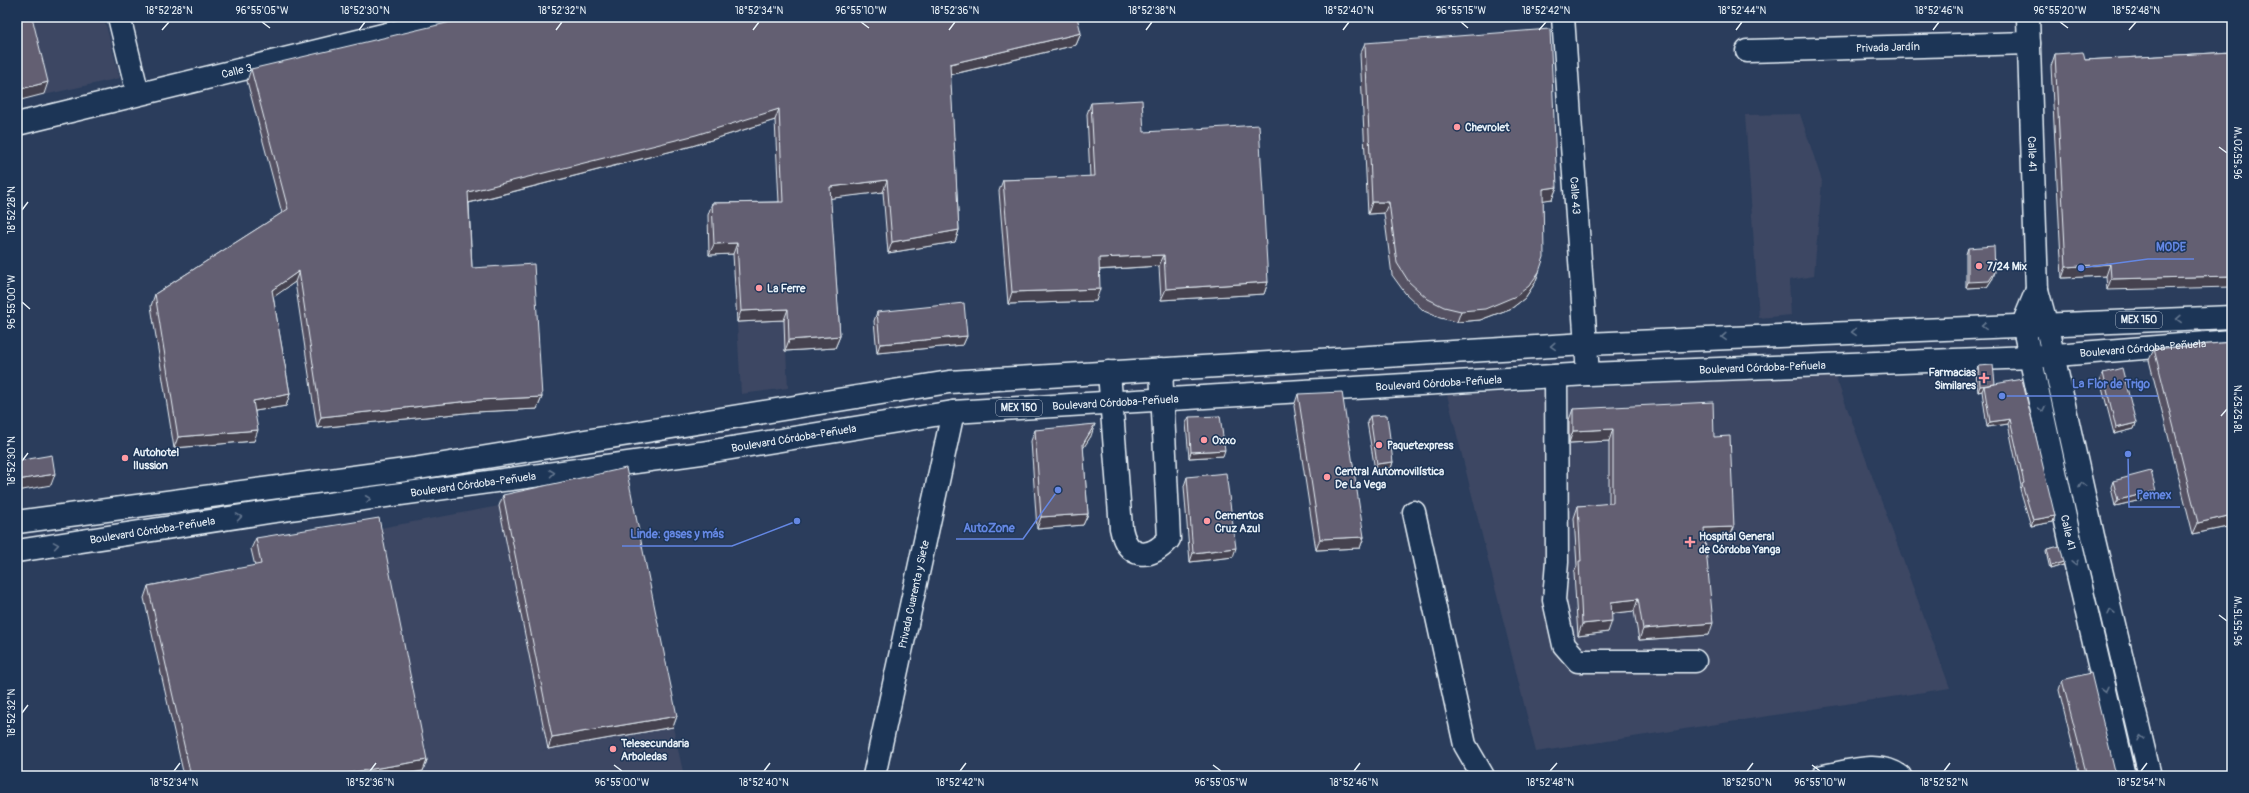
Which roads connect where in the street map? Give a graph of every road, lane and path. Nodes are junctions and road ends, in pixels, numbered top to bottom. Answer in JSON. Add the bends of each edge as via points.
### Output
{"nodes":[{"id":1,"x":119,"y":17,"type":"edge"},
{"id":2,"x":457,"y":17,"type":"edge"},
{"id":3,"x":1563,"y":17,"type":"edge"},
{"id":4,"x":2028,"y":17,"type":"edge"},
{"id":5,"x":2029,"y":43,"type":"junction"},
{"id":6,"x":1747,"y":51,"type":"dead end"},
{"id":7,"x":138,"y":94,"type":"junction"},
{"id":8,"x":17,"y":124,"type":"edge"},
{"id":9,"x":2037,"y":290,"type":"junction"},
{"id":10,"x":2232,"y":317,"type":"edge"},
{"id":11,"x":2207,"y":318,"type":"junction"},
{"id":12,"x":2046,"y":323,"type":"junction"},
{"id":13,"x":2023,"y":324,"type":"junction"},
{"id":14,"x":2232,"y":341,"type":"edge"},
{"id":15,"x":2207,"y":343,"type":"junction"},
{"id":16,"x":1586,"y":344,"type":"junction"},
{"id":17,"x":2053,"y":354,"type":"junction"},
{"id":18,"x":2031,"y":357,"type":"junction"},
{"id":19,"x":1161,"y":369,"type":"junction"},
{"id":20,"x":1109,"y":372,"type":"junction"},
{"id":21,"x":1588,"y":374,"type":"junction"},
{"id":22,"x":1556,"y":376,"type":"junction"},
{"id":23,"x":950,"y":382,"type":"junction"},
{"id":24,"x":1163,"y":399,"type":"junction"},
{"id":25,"x":1111,"y":402,"type":"junction"},
{"id":26,"x":952,"y":412,"type":"junction"},
{"id":27,"x":1414,"y":512,"type":"dead end"},
{"id":28,"x":17,"y":522,"type":"edge"},
{"id":29,"x":2093,"y":536,"type":"junction"},
{"id":30,"x":2070,"y":540,"type":"junction"},
{"id":31,"x":17,"y":551,"type":"edge"},
{"id":32,"x":1695,"y":661,"type":"dead end"},
{"id":33,"x":2148,"y":767,"type":"edge"},
{"id":34,"x":2124,"y":770,"type":"edge"},
{"id":35,"x":874,"y":776,"type":"edge"},
{"id":36,"x":1483,"y":776,"type":"edge"},
{"id":37,"x":1823,"y":776,"type":"edge"},
{"id":38,"x":1900,"y":776,"type":"edge"}],
"edges":[{"from":1,"to":7,"type":"main road"},
{"from":2,"to":7,"type":"main road","name":"Calle 3"},
{"from":3,"to":16,"type":"main road","name":"Calle 43"},
{"from":4,"to":5,"type":"main road","name":"Calle 41"},
{"from":5,"to":6,"type":"main road","name":"Privada Jardín"},
{"from":5,"to":9,"type":"main road","name":"Calle 41"},
{"from":7,"to":8,"type":"main road","name":"Calle 3"},
{"from":9,"to":12,"type":"main road","name":"Calle 41"},
{"from":9,"to":13,"type":"main road","name":"Calle 41"},
{"from":10,"to":11,"type":"main road","number":"MEX 150"},
{"from":11,"to":12,"type":"main road","number":"MEX 150","one_way":true},
{"from":11,"to":15,"type":"main road"},
{"from":12,"to":13,"type":"main road","number":"MEX 150"},
{"from":12,"to":17,"type":"main road","name":"Calle 41"},
{"from":13,"to":16,"type":"main road","number":"MEX 150","one_way":true},
{"from":13,"to":18,"type":"main road","name":"Calle 41"},
{"from":14,"to":15,"type":"main road","name":"Boulevard Córdoba-Peñuela","number":"MEX 150"},
{"from":15,"to":17,"type":"main road","name":"Boulevard Córdoba-Peñuela","number":"MEX 150"},
{"from":16,"to":19,"type":"main road","number":"MEX 150","one_way":true},
{"from":16,"to":21,"type":"main road","name":"Calle 43"},
{"from":17,"to":18,"type":"main road","number":"MEX 150"},
{"from":29,"to":17,"type":"main road","name":"Calle 41","one_way":true},
{"from":18,"to":21,"type":"main road","name":"Boulevard Córdoba-Peñuela","number":"MEX 150"},
{"from":18,"to":30,"type":"main road","name":"Calle 41","one_way":true},
{"from":19,"to":20,"type":"main road","number":"MEX 150"},
{"from":19,"to":24,"type":"main road"},
{"from":20,"to":23,"type":"main road","number":"MEX 150"},
{"from":20,"to":25,"type":"main road"},
{"from":21,"to":22,"type":"main road","name":"Boulevard Córdoba-Peñuela","number":"MEX 150"},
{"from":22,"to":24,"type":"main road","name":"Boulevard Córdoba-Peñuela","number":"MEX 150"},
{"from":22,"to":32,"type":"main road","via":[[1557,555],[1554,600],[1564,644],[1578,661]]},
{"from":23,"to":26,"type":"main road","name":"Privada Cuarenta y Siete"},
{"from":23,"to":28,"type":"main road","number":"MEX 150","via":[[413,469]]},
{"from":24,"to":25,"type":"main road","name":"Boulevard Córdoba-Peñuela","number":"MEX 150"},
{"from":24,"to":25,"type":"main road","via":[[1169,539],[1160,549],[1148,554],[1134,552],[1123,542]]},
{"from":25,"to":26,"type":"main road","name":"Boulevard Córdoba-Peñuela","number":"MEX 150"},
{"from":31,"to":26,"type":"main road","name":"Boulevard Córdoba-Peñuela","number":"MEX 150","one_way":true,"via":[[270,512],[701,452]]},
{"from":26,"to":35,"type":"main road","name":"Privada Cuarenta y Siete"},
{"from":27,"to":36,"type":"main road","via":[[1465,745]]},
{"from":29,"to":30,"type":"main road"},
{"from":33,"to":29,"type":"main road","name":"Calle 41","one_way":true},
{"from":30,"to":34,"type":"main road","name":"Calle 41","one_way":true},
{"from":33,"to":34,"type":"main road"},
{"from":37,"to":38,"type":"main road","via":[[1884,768]]}]}
